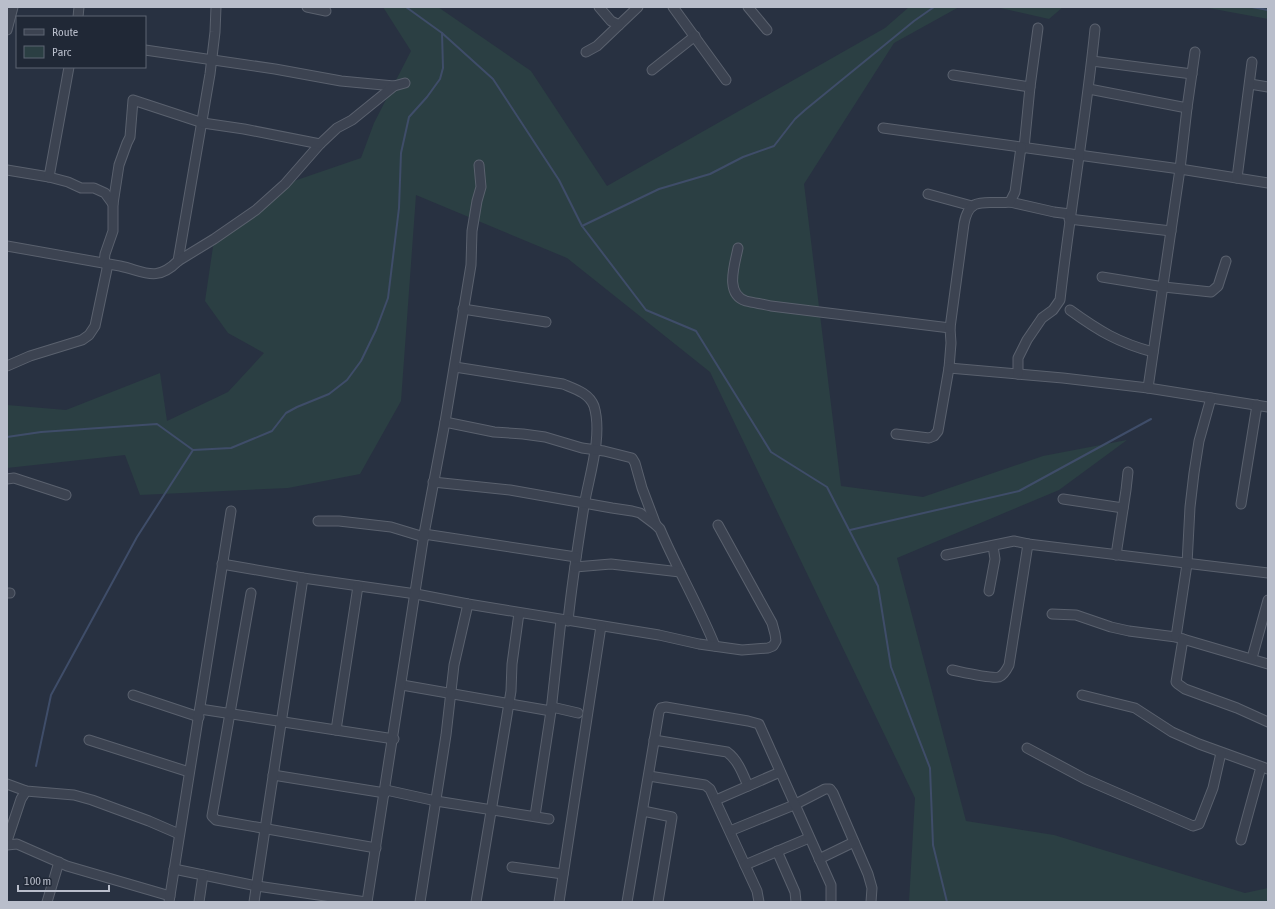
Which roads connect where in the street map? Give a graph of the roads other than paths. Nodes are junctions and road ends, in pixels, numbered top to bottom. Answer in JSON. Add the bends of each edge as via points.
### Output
{"nodes":[{"id":1,"x":13,"y":7,"type":"edge"},
{"id":2,"x":216,"y":7,"type":"edge"},
{"id":3,"x":307,"y":7,"type":"edge"},
{"id":4,"x":599,"y":7,"type":"edge"},
{"id":5,"x":638,"y":7,"type":"edge"},
{"id":6,"x":673,"y":7,"type":"edge"},
{"id":7,"x":748,"y":7,"type":"edge"},
{"id":8,"x":326,"y":11,"type":"dead end"},
{"id":9,"x":619,"y":26,"type":"junction"},
{"id":10,"x":1038,"y":28,"type":"dead end"},
{"id":11,"x":11,"y":29,"type":"edge"},
{"id":12,"x":1095,"y":29,"type":"dead end"},
{"id":13,"x":767,"y":30,"type":"dead end"},
{"id":14,"x":695,"y":36,"type":"junction"},
{"id":15,"x":146,"y":50,"type":"edge"},
{"id":16,"x":586,"y":52,"type":"dead end"},
{"id":17,"x":1195,"y":52,"type":"dead end"},
{"id":18,"x":1092,"y":60,"type":"junction"},
{"id":19,"x":212,"y":61,"type":"junction"},
{"id":20,"x":1252,"y":62,"type":"dead end"},
{"id":21,"x":69,"y":68,"type":"edge"},
{"id":22,"x":652,"y":70,"type":"dead end"},
{"id":23,"x":1192,"y":74,"type":"junction"},
{"id":24,"x":953,"y":75,"type":"dead end"},
{"id":25,"x":726,"y":80,"type":"dead end"},
{"id":26,"x":405,"y":83,"type":"dead end"},
{"id":27,"x":1250,"y":84,"type":"junction"},
{"id":28,"x":394,"y":86,"type":"junction"},
{"id":29,"x":1030,"y":87,"type":"junction"},
{"id":30,"x":1268,"y":87,"type":"edge"},
{"id":31,"x":1089,"y":89,"type":"junction"},
{"id":32,"x":1187,"y":108,"type":"junction"},
{"id":33,"x":202,"y":123,"type":"junction"},
{"id":34,"x":883,"y":128,"type":"dead end"},
{"id":35,"x":320,"y":144,"type":"junction"},
{"id":36,"x":1022,"y":147,"type":"junction"},
{"id":37,"x":1078,"y":155,"type":"junction"},
{"id":38,"x":479,"y":165,"type":"dead end"},
{"id":39,"x":1180,"y":169,"type":"junction"},
{"id":40,"x":7,"y":170,"type":"edge"},
{"id":41,"x":49,"y":177,"type":"junction"},
{"id":42,"x":1237,"y":178,"type":"junction"},
{"id":43,"x":1268,"y":183,"type":"edge"},
{"id":44,"x":928,"y":194,"type":"dead end"},
{"id":45,"x":1010,"y":202,"type":"junction"},
{"id":46,"x":114,"y":204,"type":"junction"},
{"id":47,"x":972,"y":206,"type":"junction"},
{"id":48,"x":1070,"y":216,"type":"junction"},
{"id":49,"x":1171,"y":231,"type":"junction"},
{"id":50,"x":7,"y":246,"type":"edge"},
{"id":51,"x":738,"y":248,"type":"dead end"},
{"id":52,"x":178,"y":261,"type":"junction"},
{"id":53,"x":1226,"y":262,"type":"dead end"},
{"id":54,"x":106,"y":264,"type":"junction"},
{"id":55,"x":1102,"y":278,"type":"dead end"},
{"id":56,"x":1164,"y":287,"type":"junction"},
{"id":57,"x":463,"y":310,"type":"junction"},
{"id":58,"x":1070,"y":310,"type":"dead end"},
{"id":59,"x":546,"y":322,"type":"dead end"},
{"id":60,"x":950,"y":328,"type":"junction"},
{"id":61,"x":1153,"y":352,"type":"junction"},
{"id":62,"x":7,"y":366,"type":"edge"},
{"id":63,"x":455,"y":366,"type":"junction"},
{"id":64,"x":949,"y":368,"type":"junction"},
{"id":65,"x":1018,"y":374,"type":"junction"},
{"id":66,"x":1148,"y":388,"type":"junction"},
{"id":67,"x":1210,"y":398,"type":"junction"},
{"id":68,"x":1257,"y":405,"type":"junction"},
{"id":69,"x":1268,"y":407,"type":"edge"},
{"id":70,"x":445,"y":422,"type":"junction"},
{"id":71,"x":896,"y":434,"type":"dead end"},
{"id":72,"x":595,"y":450,"type":"junction"},
{"id":73,"x":1128,"y":472,"type":"dead end"},
{"id":74,"x":7,"y":478,"type":"edge"},
{"id":75,"x":433,"y":482,"type":"junction"},
{"id":76,"x":66,"y":495,"type":"dead end"},
{"id":77,"x":1062,"y":499,"type":"dead end"},
{"id":78,"x":585,"y":504,"type":"junction"},
{"id":79,"x":1241,"y":504,"type":"dead end"},
{"id":80,"x":1123,"y":508,"type":"junction"},
{"id":81,"x":231,"y":511,"type":"dead end"},
{"id":82,"x":318,"y":521,"type":"dead end"},
{"id":83,"x":656,"y":525,"type":"junction"},
{"id":84,"x":718,"y":525,"type":"dead end"},
{"id":85,"x":424,"y":536,"type":"junction"},
{"id":86,"x":1028,"y":544,"type":"junction"},
{"id":87,"x":993,"y":546,"type":"junction"},
{"id":88,"x":1116,"y":554,"type":"junction"},
{"id":89,"x":946,"y":555,"type":"dead end"},
{"id":90,"x":576,"y":557,"type":"junction"},
{"id":91,"x":222,"y":564,"type":"junction"},
{"id":92,"x":1186,"y":564,"type":"junction"},
{"id":93,"x":575,"y":567,"type":"junction"},
{"id":94,"x":680,"y":572,"type":"junction"},
{"id":95,"x":1268,"y":573,"type":"edge"},
{"id":96,"x":303,"y":578,"type":"junction"},
{"id":97,"x":358,"y":586,"type":"junction"},
{"id":98,"x":989,"y":591,"type":"dead end"},
{"id":99,"x":251,"y":593,"type":"dead end"},
{"id":100,"x":416,"y":594,"type":"junction"},
{"id":101,"x":1268,"y":600,"type":"edge"},
{"id":102,"x":468,"y":604,"type":"junction"},
{"id":103,"x":519,"y":613,"type":"junction"},
{"id":104,"x":1052,"y":614,"type":"dead end"},
{"id":105,"x":565,"y":620,"type":"junction"},
{"id":106,"x":601,"y":626,"type":"junction"},
{"id":107,"x":1180,"y":638,"type":"junction"},
{"id":108,"x":715,"y":646,"type":"junction"},
{"id":109,"x":1252,"y":658,"type":"junction"},
{"id":110,"x":1268,"y":664,"type":"edge"},
{"id":111,"x":952,"y":670,"type":"dead end"},
{"id":112,"x":402,"y":685,"type":"junction"},
{"id":113,"x":450,"y":693,"type":"junction"},
{"id":114,"x":133,"y":695,"type":"dead end"},
{"id":115,"x":1082,"y":695,"type":"dead end"},
{"id":116,"x":509,"y":703,"type":"junction"},
{"id":117,"x":552,"y":709,"type":"junction"},
{"id":118,"x":199,"y":713,"type":"junction"},
{"id":119,"x":578,"y":713,"type":"dead end"},
{"id":120,"x":229,"y":714,"type":"junction"},
{"id":121,"x":281,"y":722,"type":"junction"},
{"id":122,"x":1268,"y":722,"type":"edge"},
{"id":123,"x":336,"y":730,"type":"junction"},
{"id":124,"x":394,"y":739,"type":"junction"},
{"id":125,"x":89,"y":740,"type":"dead end"},
{"id":126,"x":654,"y":740,"type":"junction"},
{"id":127,"x":1027,"y":748,"type":"dead end"},
{"id":128,"x":1221,"y":752,"type":"junction"},
{"id":129,"x":1265,"y":768,"type":"edge"},
{"id":130,"x":189,"y":772,"type":"junction"},
{"id":131,"x":780,"y":772,"type":"junction"},
{"id":132,"x":273,"y":775,"type":"junction"},
{"id":133,"x":649,"y":776,"type":"junction"},
{"id":134,"x":7,"y":784,"type":"edge"},
{"id":135,"x":748,"y":786,"type":"junction"},
{"id":136,"x":385,"y":791,"type":"junction"},
{"id":137,"x":26,"y":792,"type":"junction"},
{"id":138,"x":716,"y":800,"type":"junction"},
{"id":139,"x":436,"y":801,"type":"junction"},
{"id":140,"x":794,"y":805,"type":"junction"},
{"id":141,"x":491,"y":809,"type":"junction"},
{"id":142,"x":643,"y":811,"type":"junction"},
{"id":143,"x":535,"y":816,"type":"junction"},
{"id":144,"x":549,"y":819,"type":"dead end"},
{"id":145,"x":265,"y":828,"type":"junction"},
{"id":146,"x":730,"y":831,"type":"junction"},
{"id":147,"x":180,"y":834,"type":"junction"},
{"id":148,"x":809,"y":838,"type":"junction"},
{"id":149,"x":1241,"y":840,"type":"dead end"},
{"id":150,"x":7,"y":841,"type":"edge"},
{"id":151,"x":854,"y":842,"type":"junction"},
{"id":152,"x":7,"y":845,"type":"edge"},
{"id":153,"x":376,"y":848,"type":"junction"},
{"id":154,"x":777,"y":851,"type":"junction"},
{"id":155,"x":819,"y":859,"type":"junction"},
{"id":156,"x":59,"y":862,"type":"junction"},
{"id":157,"x":745,"y":865,"type":"junction"},
{"id":158,"x":512,"y":866,"type":"dead end"},
{"id":159,"x":174,"y":869,"type":"junction"},
{"id":160,"x":563,"y":874,"type":"junction"},
{"id":161,"x":203,"y":875,"type":"junction"},
{"id":162,"x":257,"y":886,"type":"junction"},
{"id":163,"x":307,"y":898,"type":"edge"},
{"id":164,"x":170,"y":899,"type":"edge"},
{"id":165,"x":47,"y":902,"type":"edge"},
{"id":166,"x":199,"y":902,"type":"edge"},
{"id":167,"x":254,"y":902,"type":"edge"},
{"id":168,"x":367,"y":902,"type":"edge"},
{"id":169,"x":420,"y":902,"type":"edge"},
{"id":170,"x":476,"y":902,"type":"edge"},
{"id":171,"x":559,"y":902,"type":"edge"},
{"id":172,"x":627,"y":902,"type":"edge"},
{"id":173,"x":658,"y":902,"type":"edge"},
{"id":174,"x":759,"y":902,"type":"edge"},
{"id":175,"x":796,"y":902,"type":"edge"},
{"id":176,"x":831,"y":902,"type":"edge"},
{"id":177,"x":871,"y":902,"type":"edge"}],
"edges":[{"from":1,"to":11,"type":"street"},
{"from":2,"to":19,"type":"street"},
{"from":3,"to":8,"type":"street"},
{"from":4,"to":9,"type":"street"},
{"from":5,"to":9,"type":"street"},
{"from":6,"to":14,"type":"street"},
{"from":7,"to":13,"type":"street"},
{"from":9,"to":16,"type":"street","via":[[597,46]]},
{"from":10,"to":29,"type":"street"},
{"from":12,"to":18,"type":"street"},
{"from":14,"to":22,"type":"street"},
{"from":14,"to":25,"type":"street"},
{"from":15,"to":19,"type":"street"},
{"from":17,"to":23,"type":"street"},
{"from":18,"to":23,"type":"street"},
{"from":18,"to":31,"type":"street"},
{"from":19,"to":28,"type":"street","via":[[341,81]]},
{"from":19,"to":33,"type":"street"},
{"from":20,"to":27,"type":"street"},
{"from":21,"to":41,"type":"street"},
{"from":23,"to":32,"type":"street"},
{"from":24,"to":29,"type":"street"},
{"from":26,"to":28,"type":"street"},
{"from":27,"to":30,"type":"street"},
{"from":27,"to":42,"type":"street"},
{"from":28,"to":35,"type":"street","via":[[352,120],[337,128]]},
{"from":29,"to":36,"type":"street"},
{"from":31,"to":32,"type":"street"},
{"from":31,"to":37,"type":"street"},
{"from":32,"to":39,"type":"street"},
{"from":33,"to":35,"type":"street"},
{"from":33,"to":46,"type":"street","via":[[133,100],[130,137],[118,165]]},
{"from":33,"to":52,"type":"street"},
{"from":34,"to":36,"type":"street"},
{"from":35,"to":52,"type":"street","via":[[285,184],[256,210]]},
{"from":36,"to":37,"type":"street"},
{"from":36,"to":45,"type":"street","via":[[1015,192]]},
{"from":37,"to":39,"type":"street"},
{"from":37,"to":48,"type":"street"},
{"from":38,"to":57,"type":"street","via":[[481,187],[472,231],[471,265]]},
{"from":39,"to":42,"type":"street"},
{"from":39,"to":49,"type":"street"},
{"from":40,"to":41,"type":"street"},
{"from":41,"to":46,"type":"street","via":[[81,188],[97,189]]},
{"from":42,"to":43,"type":"street"},
{"from":44,"to":47,"type":"street"},
{"from":45,"to":47,"type":"street","via":[[983,202]]},
{"from":45,"to":48,"type":"street"},
{"from":46,"to":54,"type":"street","via":[[113,231],[104,254]]},
{"from":47,"to":60,"type":"street","via":[[965,217]]},
{"from":48,"to":49,"type":"street"},
{"from":48,"to":65,"type":"street","via":[[1060,300],[1053,310],[1042,318],[1026,340],[1018,358]]},
{"from":49,"to":56,"type":"street"},
{"from":50,"to":54,"type":"street"},
{"from":51,"to":60,"type":"street","via":[[733,280],[734,291],[745,300],[771,306]]},
{"from":52,"to":54,"type":"street","via":[[163,272],[152,275]]},
{"from":53,"to":56,"type":"street","via":[[1218,286],[1211,292]]},
{"from":54,"to":62,"type":"street","via":[[95,326],[89,335],[82,340]]},
{"from":55,"to":56,"type":"street"},
{"from":56,"to":61,"type":"street"},
{"from":57,"to":59,"type":"street"},
{"from":57,"to":63,"type":"street"},
{"from":58,"to":61,"type":"street","via":[[1119,341]]},
{"from":60,"to":64,"type":"street"},
{"from":61,"to":66,"type":"street"},
{"from":63,"to":70,"type":"street"},
{"from":63,"to":72,"type":"street","via":[[563,384],[590,398],[594,407],[597,433]]},
{"from":64,"to":65,"type":"street"},
{"from":64,"to":71,"type":"street","via":[[938,432],[929,438]]},
{"from":65,"to":66,"type":"street"},
{"from":66,"to":67,"type":"street"},
{"from":67,"to":68,"type":"street"},
{"from":67,"to":92,"type":"street","via":[[1194,473]]},
{"from":68,"to":69,"type":"street"},
{"from":68,"to":79,"type":"street"},
{"from":70,"to":72,"type":"street","via":[[494,432],[545,437]]},
{"from":70,"to":75,"type":"street"},
{"from":72,"to":78,"type":"street"},
{"from":72,"to":83,"type":"street","via":[[632,458]]},
{"from":73,"to":80,"type":"street"},
{"from":74,"to":76,"type":"street"},
{"from":75,"to":78,"type":"street","via":[[510,490]]},
{"from":75,"to":85,"type":"street"},
{"from":77,"to":80,"type":"street"},
{"from":78,"to":83,"type":"street","via":[[632,511]]},
{"from":78,"to":90,"type":"street"},
{"from":80,"to":88,"type":"street"},
{"from":81,"to":91,"type":"street"},
{"from":82,"to":85,"type":"street","via":[[391,527]]},
{"from":83,"to":94,"type":"street"},
{"from":84,"to":108,"type":"street","via":[[772,623],[776,641],[768,648],[755,650]]},
{"from":85,"to":90,"type":"street"},
{"from":85,"to":100,"type":"street"},
{"from":86,"to":87,"type":"street","via":[[1014,541]]},
{"from":86,"to":88,"type":"street"},
{"from":86,"to":111,"type":"street","via":[[1010,665],[1006,672],[1000,677],[992,677]]},
{"from":87,"to":89,"type":"street"},
{"from":87,"to":98,"type":"street","via":[[995,559]]},
{"from":88,"to":92,"type":"street"},
{"from":90,"to":93,"type":"street"},
{"from":91,"to":96,"type":"street"},
{"from":91,"to":118,"type":"street"},
{"from":92,"to":95,"type":"street"},
{"from":92,"to":107,"type":"street"},
{"from":93,"to":94,"type":"street","via":[[611,564]]},
{"from":93,"to":105,"type":"street"},
{"from":94,"to":108,"type":"street"},
{"from":96,"to":97,"type":"street"},
{"from":96,"to":121,"type":"street"},
{"from":97,"to":100,"type":"street"},
{"from":97,"to":123,"type":"street"},
{"from":99,"to":120,"type":"street"},
{"from":100,"to":102,"type":"street"},
{"from":100,"to":112,"type":"street"},
{"from":101,"to":109,"type":"street"},
{"from":102,"to":103,"type":"street"},
{"from":102,"to":113,"type":"street"},
{"from":103,"to":105,"type":"street"},
{"from":103,"to":116,"type":"street"},
{"from":104,"to":107,"type":"street","via":[[1076,615],[1129,631]]},
{"from":105,"to":106,"type":"street"},
{"from":105,"to":117,"type":"street"},
{"from":106,"to":108,"type":"street"},
{"from":106,"to":160,"type":"street"},
{"from":107,"to":109,"type":"street"},
{"from":107,"to":122,"type":"street","via":[[1176,682],[1178,684]]},
{"from":109,"to":110,"type":"street"},
{"from":112,"to":113,"type":"street"},
{"from":112,"to":124,"type":"street"},
{"from":113,"to":116,"type":"street"},
{"from":113,"to":139,"type":"street"},
{"from":114,"to":118,"type":"street"},
{"from":115,"to":128,"type":"street","via":[[1135,708],[1172,732]]},
{"from":116,"to":117,"type":"street"},
{"from":116,"to":141,"type":"street"},
{"from":117,"to":119,"type":"street"},
{"from":117,"to":143,"type":"street"},
{"from":118,"to":120,"type":"street"},
{"from":118,"to":130,"type":"street"},
{"from":120,"to":121,"type":"street"},
{"from":120,"to":145,"type":"street","via":[[212,816],[216,820]]},
{"from":121,"to":123,"type":"street"},
{"from":121,"to":132,"type":"street"},
{"from":123,"to":124,"type":"street"},
{"from":124,"to":136,"type":"street"},
{"from":125,"to":130,"type":"street"},
{"from":126,"to":131,"type":"street","via":[[659,712],[661,708],[666,707],[752,722],[759,724]]},
{"from":126,"to":133,"type":"street"},
{"from":126,"to":135,"type":"street","via":[[727,752],[736,760]]},
{"from":127,"to":128,"type":"street","via":[[1085,779],[1193,826],[1199,824],[1213,788]]},
{"from":128,"to":129,"type":"street"},
{"from":129,"to":149,"type":"street"},
{"from":130,"to":147,"type":"street"},
{"from":131,"to":135,"type":"street"},
{"from":131,"to":140,"type":"street"},
{"from":132,"to":136,"type":"street"},
{"from":132,"to":145,"type":"street"},
{"from":133,"to":138,"type":"street","via":[[705,785]]},
{"from":133,"to":142,"type":"street"},
{"from":134,"to":137,"type":"street"},
{"from":135,"to":138,"type":"street"},
{"from":136,"to":139,"type":"street"},
{"from":136,"to":153,"type":"street"},
{"from":137,"to":147,"type":"street","via":[[74,795]]},
{"from":137,"to":150,"type":"street","via":[[21,799]]},
{"from":138,"to":146,"type":"street"},
{"from":139,"to":141,"type":"street"},
{"from":139,"to":169,"type":"street"},
{"from":140,"to":146,"type":"street"},
{"from":140,"to":148,"type":"street"},
{"from":140,"to":151,"type":"street","via":[[825,789],[830,789]]},
{"from":141,"to":143,"type":"street"},
{"from":141,"to":170,"type":"street"},
{"from":142,"to":172,"type":"street"},
{"from":142,"to":173,"type":"street","via":[[672,817]]},
{"from":143,"to":144,"type":"street"},
{"from":145,"to":153,"type":"street"},
{"from":145,"to":162,"type":"street"},
{"from":146,"to":157,"type":"street"},
{"from":147,"to":159,"type":"street"},
{"from":148,"to":154,"type":"street"},
{"from":148,"to":155,"type":"street"},
{"from":151,"to":155,"type":"street"},
{"from":151,"to":177,"type":"street","via":[[872,888]]},
{"from":152,"to":156,"type":"street","via":[[17,844]]},
{"from":153,"to":168,"type":"street"},
{"from":154,"to":157,"type":"street"},
{"from":154,"to":175,"type":"street","via":[[795,892]]},
{"from":155,"to":176,"type":"street","via":[[831,885]]},
{"from":156,"to":164,"type":"street"},
{"from":156,"to":165,"type":"street"},
{"from":157,"to":174,"type":"street","via":[[757,891]]},
{"from":158,"to":160,"type":"street"},
{"from":159,"to":161,"type":"street"},
{"from":159,"to":164,"type":"street"},
{"from":160,"to":171,"type":"street"},
{"from":161,"to":162,"type":"street"},
{"from":161,"to":166,"type":"street"},
{"from":162,"to":163,"type":"street"},
{"from":162,"to":167,"type":"street"},
{"from":163,"to":168,"type":"street"}]}
